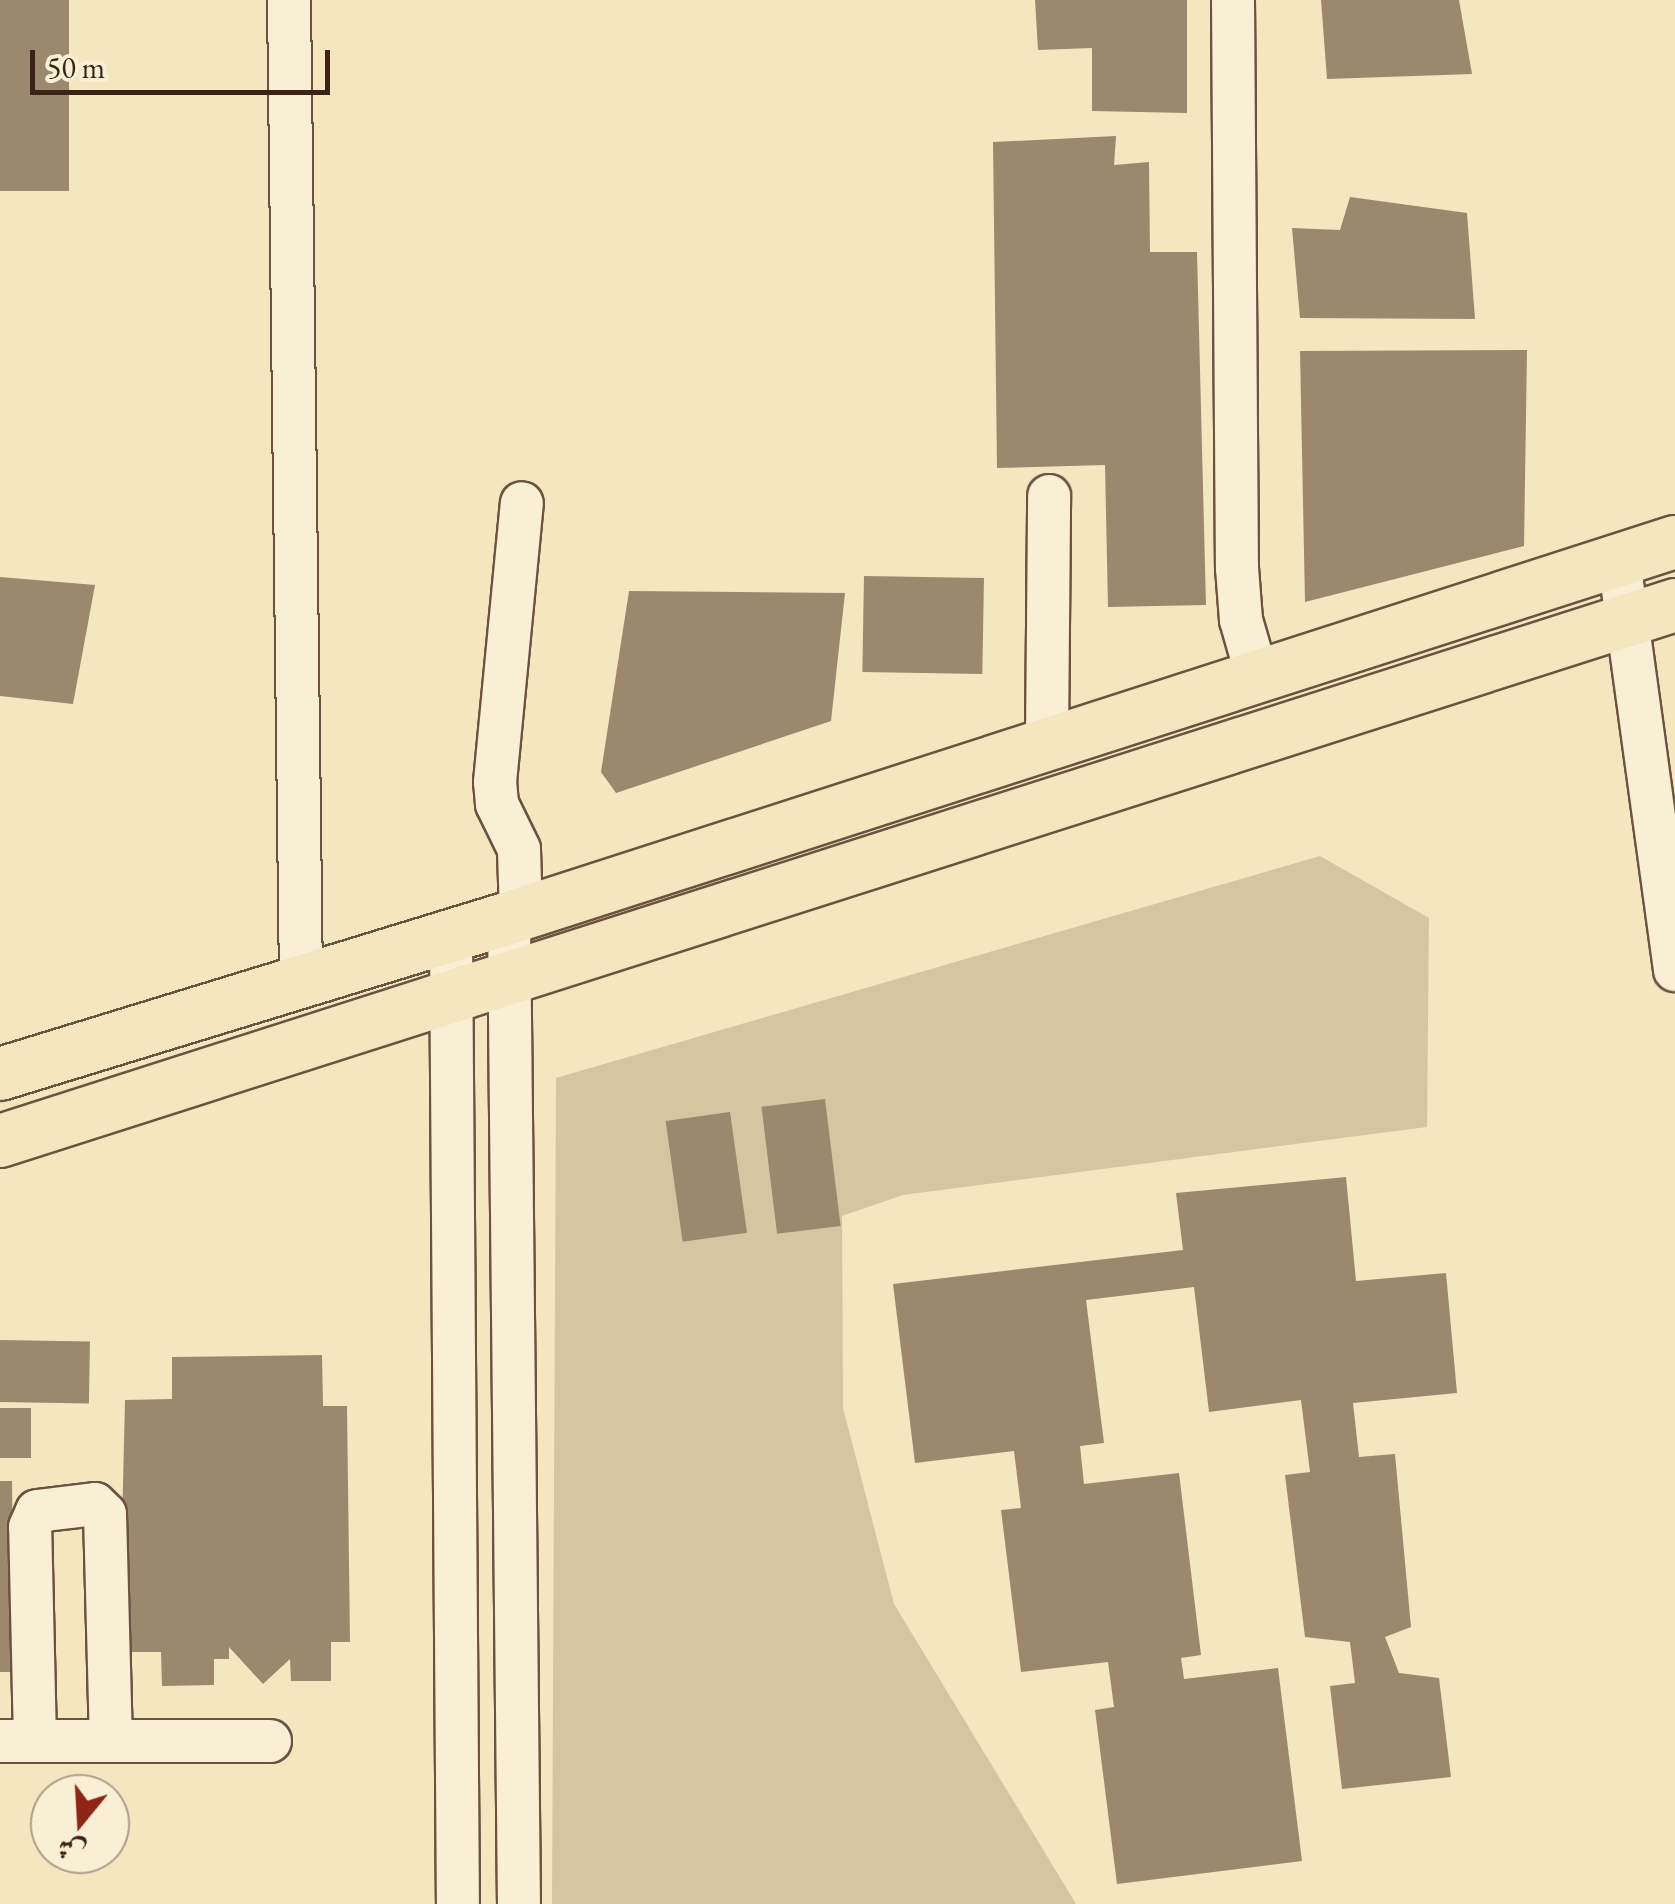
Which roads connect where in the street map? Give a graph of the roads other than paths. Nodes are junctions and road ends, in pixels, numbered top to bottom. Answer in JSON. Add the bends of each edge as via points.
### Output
{"nodes":[{"id":1,"x":288,"y":0,"type":"edge"},
{"id":2,"x":1232,"y":0,"type":"edge"},
{"id":3,"x":1049,"y":496,"type":"dead end"},
{"id":4,"x":522,"y":502,"type":"dead end"},
{"id":5,"x":1675,"y":542,"type":"edge"},
{"id":6,"x":1619,"y":560,"type":"junction"},
{"id":7,"x":1651,"y":613,"type":"edge"},
{"id":8,"x":1256,"y":672,"type":"junction"},
{"id":9,"x":1047,"y":741,"type":"junction"},
{"id":10,"x":515,"y":916,"type":"junction"},
{"id":11,"x":451,"y":936,"type":"junction"},
{"id":12,"x":1675,"y":970,"type":"edge"},
{"id":13,"x":509,"y":978,"type":"junction"},
{"id":14,"x":301,"y":981,"type":"junction"},
{"id":15,"x":452,"y":999,"type":"junction"},
{"id":16,"x":0,"y":1074,"type":"edge"},
{"id":17,"x":0,"y":1141,"type":"edge"},
{"id":18,"x":17,"y":1741,"type":"edge"},
{"id":19,"x":270,"y":1741,"type":"dead end"},
{"id":20,"x":111,"y":1742,"type":"junction"},
{"id":21,"x":458,"y":1904,"type":"edge"},
{"id":22,"x":519,"y":1904,"type":"edge"}],
"edges":[{"from":1,"to":14,"type":"street"},
{"from":2,"to":8,"type":"street","via":[[1237,568],[1241,620]]},
{"from":3,"to":9,"type":"street"},
{"from":4,"to":10,"type":"street","via":[[495,782],[497,804],[519,849]]},
{"from":5,"to":6,"type":"main road"},
{"from":6,"to":7,"type":"street"},
{"from":6,"to":8,"type":"main road"},
{"from":7,"to":12,"type":"street"},
{"from":7,"to":13,"type":"main road"},
{"from":8,"to":9,"type":"main road"},
{"from":9,"to":10,"type":"main road"},
{"from":10,"to":11,"type":"main road"},
{"from":10,"to":13,"type":"street"},
{"from":11,"to":14,"type":"main road"},
{"from":11,"to":15,"type":"street"},
{"from":13,"to":15,"type":"main road"},
{"from":13,"to":22,"type":"street"},
{"from":14,"to":16,"type":"main road"},
{"from":15,"to":17,"type":"main road"},
{"from":15,"to":21,"type":"street"},
{"from":18,"to":20,"type":"street"},
{"from":18,"to":20,"type":"street","via":[[30,1527],[37,1510],[95,1504],[105,1514]]},
{"from":19,"to":20,"type":"street"}]}
